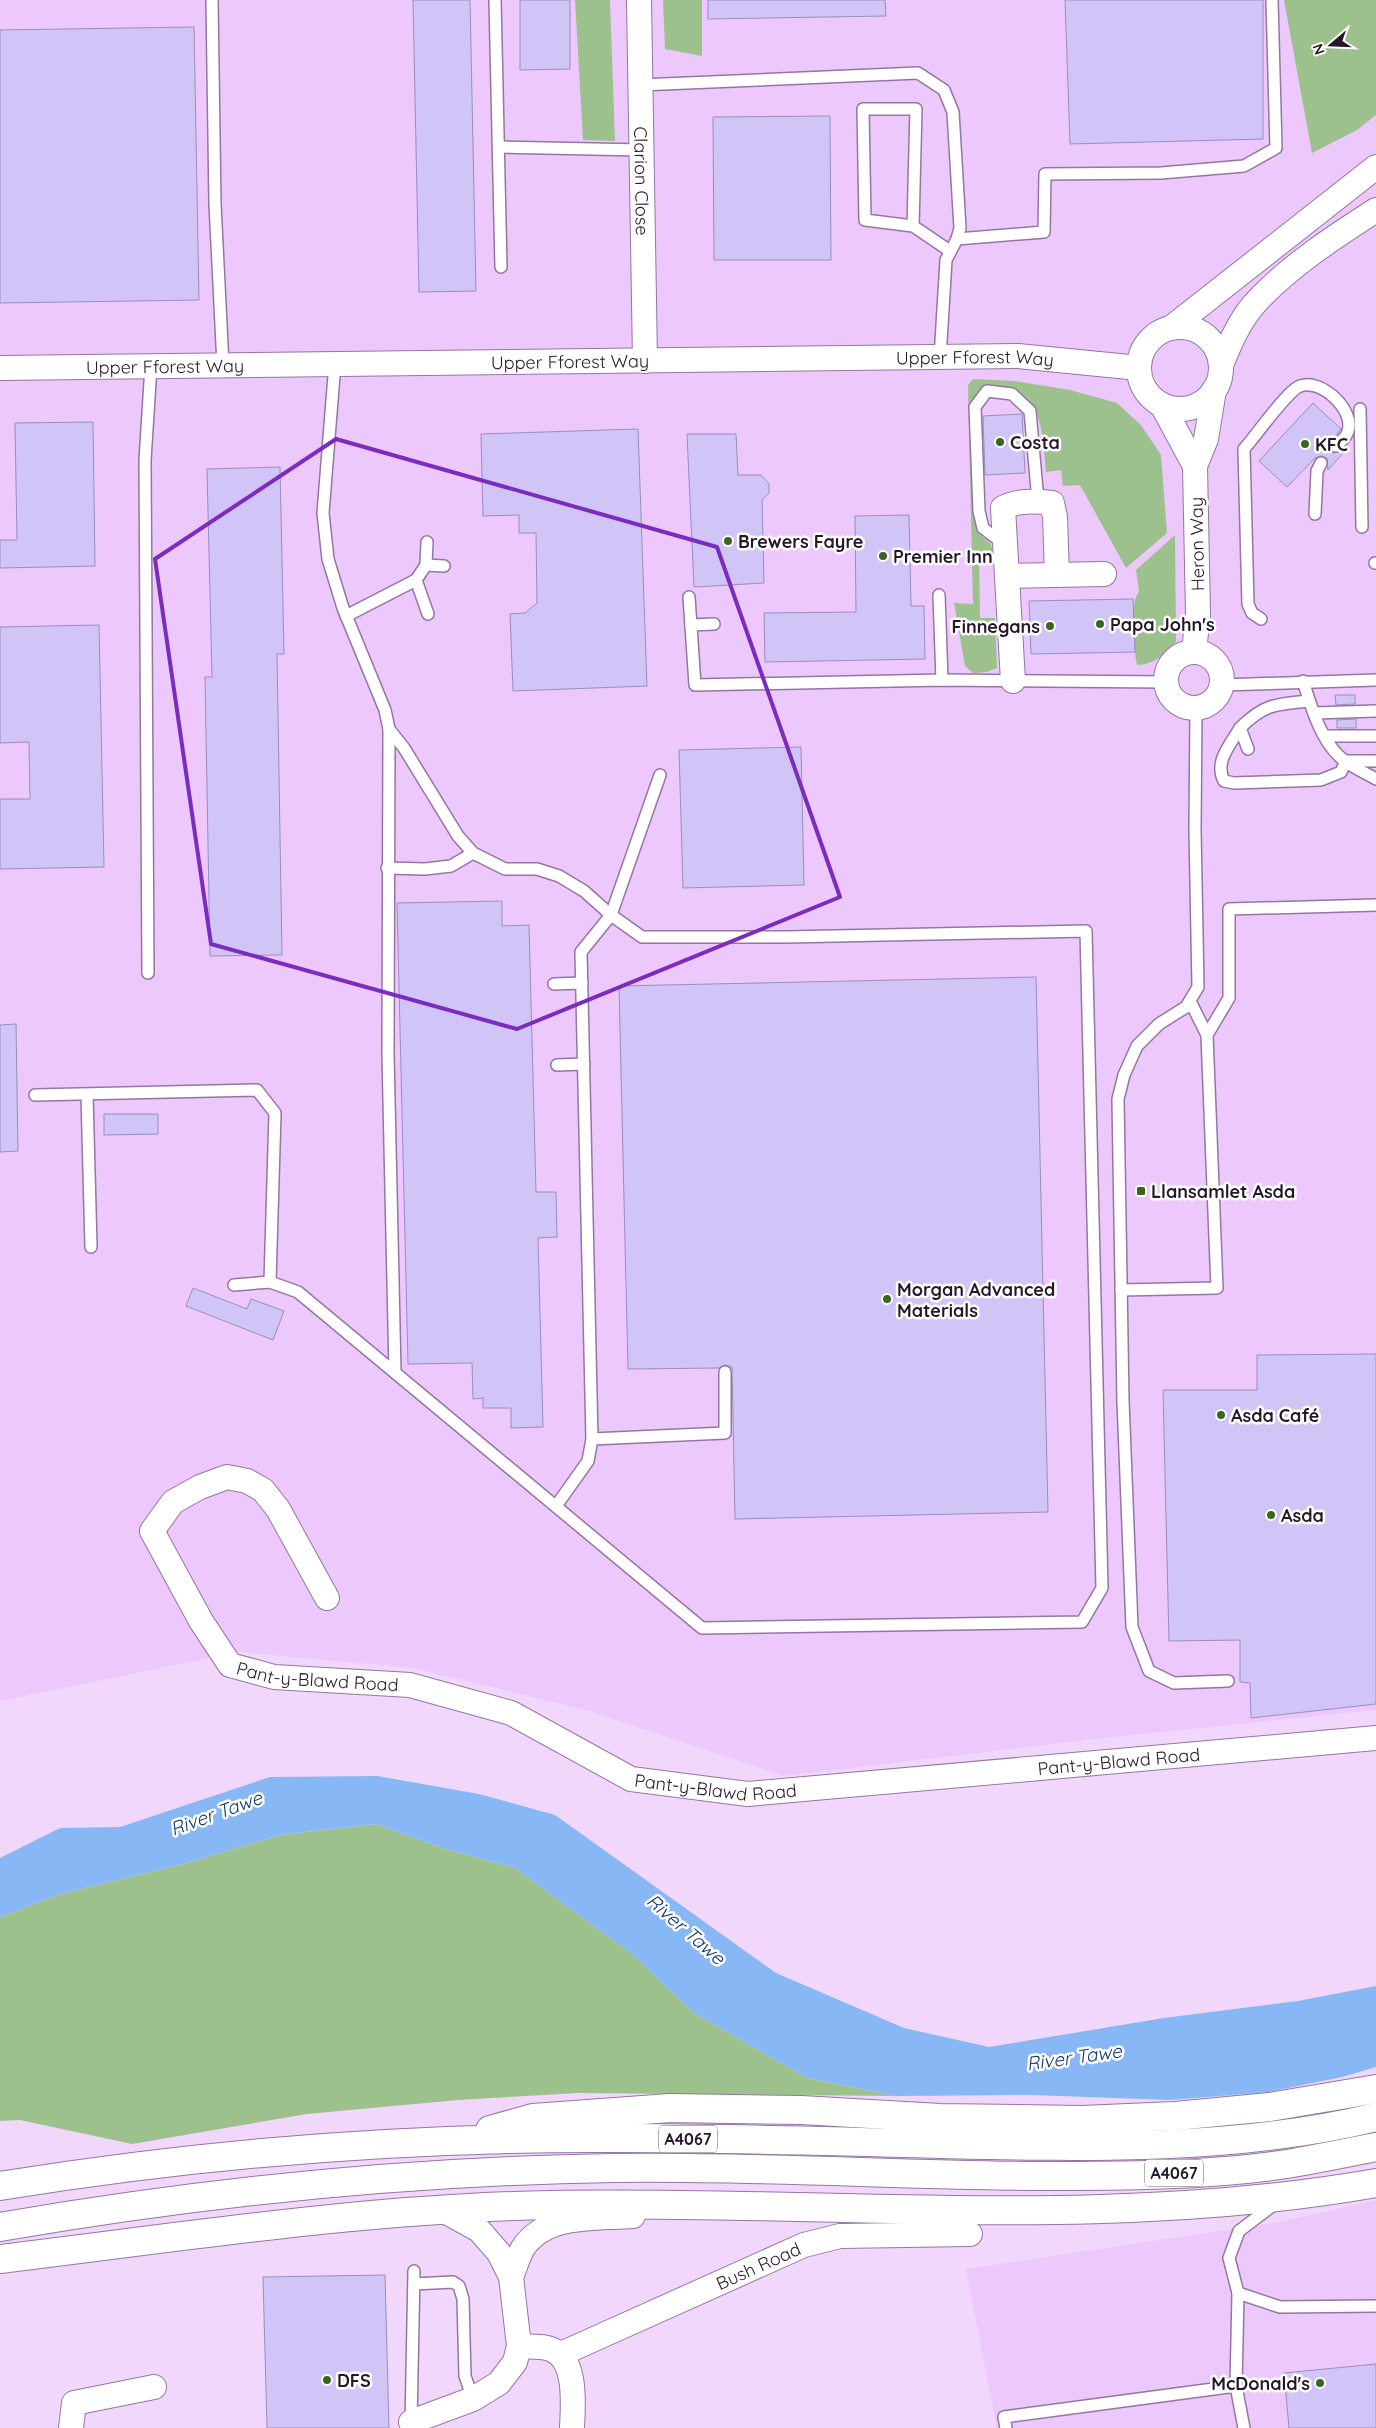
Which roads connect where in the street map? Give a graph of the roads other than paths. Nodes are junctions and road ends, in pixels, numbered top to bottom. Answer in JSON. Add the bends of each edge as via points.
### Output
{"nodes":[{"id":1,"x":212,"y":0,"type":"edge"},
{"id":2,"x":495,"y":0,"type":"edge"},
{"id":3,"x":639,"y":0,"type":"edge"},
{"id":4,"x":1272,"y":0,"type":"edge"},
{"id":5,"x":640,"y":85,"type":"junction"},
{"id":6,"x":500,"y":147,"type":"junction"},
{"id":7,"x":641,"y":150,"type":"junction"},
{"id":8,"x":1376,"y":167,"type":"edge"},
{"id":9,"x":1376,"y":210,"type":"edge"},
{"id":10,"x":913,"y":226,"type":"junction"},
{"id":11,"x":957,"y":239,"type":"junction"},
{"id":12,"x":950,"y":251,"type":"junction"},
{"id":13,"x":501,"y":266,"type":"dead end"},
{"id":14,"x":1171,"y":328,"type":"junction"},
{"id":15,"x":940,"y":358,"type":"junction"},
{"id":16,"x":645,"y":361,"type":"junction"},
{"id":17,"x":335,"y":363,"type":"junction"},
{"id":18,"x":223,"y":365,"type":"junction"},
{"id":19,"x":1221,"y":365,"type":"junction"},
{"id":20,"x":151,"y":366,"type":"junction"},
{"id":21,"x":0,"y":368,"type":"edge"},
{"id":22,"x":1139,"y":368,"type":"junction"},
{"id":23,"x":1214,"y":390,"type":"junction"},
{"id":24,"x":1162,"y":405,"type":"junction"},
{"id":25,"x":1360,"y":409,"type":"dead end"},
{"id":26,"x":1336,"y":446,"type":"dead end"},
{"id":27,"x":1321,"y":464,"type":"dead end"},
{"id":28,"x":1195,"y":466,"type":"junction"},
{"id":29,"x":1038,"y":501,"type":"junction"},
{"id":30,"x":1315,"y":514,"type":"dead end"},
{"id":31,"x":1362,"y":526,"type":"dead end"},
{"id":32,"x":427,"y":542,"type":"dead end"},
{"id":33,"x":1005,"y":546,"type":"junction"},
{"id":34,"x":426,"y":565,"type":"junction"},
{"id":35,"x":444,"y":566,"type":"dead end"},
{"id":36,"x":1104,"y":574,"type":"dead end"},
{"id":37,"x":1057,"y":575,"type":"junction"},
{"id":38,"x":1008,"y":576,"type":"junction"},
{"id":39,"x":416,"y":580,"type":"junction"},
{"id":40,"x":939,"y":595,"type":"dead end"},
{"id":41,"x":689,"y":597,"type":"dead end"},
{"id":42,"x":428,"y":614,"type":"dead end"},
{"id":43,"x":346,"y":616,"type":"junction"},
{"id":44,"x":1261,"y":619,"type":"dead end"},
{"id":45,"x":714,"y":624,"type":"dead end"},
{"id":46,"x":691,"y":625,"type":"junction"},
{"id":47,"x":1194,"y":652,"type":"junction"},
{"id":48,"x":942,"y":680,"type":"junction"},
{"id":49,"x":1376,"y":680,"type":"edge"},
{"id":50,"x":1014,"y":681,"type":"junction"},
{"id":51,"x":1303,"y":681,"type":"junction"},
{"id":52,"x":1166,"y":682,"type":"junction"},
{"id":53,"x":1222,"y":685,"type":"junction"},
{"id":54,"x":1309,"y":701,"type":"junction"},
{"id":55,"x":1196,"y":709,"type":"junction"},
{"id":56,"x":1376,"y":711,"type":"edge"},
{"id":57,"x":1314,"y":713,"type":"junction"},
{"id":58,"x":1240,"y":728,"type":"junction"},
{"id":59,"x":389,"y":729,"type":"junction"},
{"id":60,"x":1320,"y":734,"type":"junction"},
{"id":61,"x":1376,"y":736,"type":"edge"},
{"id":62,"x":1248,"y":749,"type":"dead end"},
{"id":63,"x":1346,"y":761,"type":"junction"},
{"id":64,"x":1376,"y":761,"type":"edge"},
{"id":65,"x":660,"y":775,"type":"dead end"},
{"id":66,"x":1376,"y":779,"type":"edge"},
{"id":67,"x":473,"y":853,"type":"junction"},
{"id":68,"x":387,"y":868,"type":"junction"},
{"id":69,"x":1376,"y":905,"type":"edge"},
{"id":70,"x":611,"y":915,"type":"junction"},
{"id":71,"x":148,"y":973,"type":"dead end"},
{"id":72,"x":582,"y":983,"type":"junction"},
{"id":73,"x":554,"y":984,"type":"dead end"},
{"id":74,"x":1190,"y":1001,"type":"junction"},
{"id":75,"x":1207,"y":1035,"type":"junction"},
{"id":76,"x":584,"y":1064,"type":"junction"},
{"id":77,"x":557,"y":1065,"type":"dead end"},
{"id":78,"x":35,"y":1095,"type":"dead end"},
{"id":79,"x":86,"y":1095,"type":"junction"},
{"id":80,"x":91,"y":1247,"type":"dead end"},
{"id":81,"x":270,"y":1282,"type":"junction"},
{"id":82,"x":234,"y":1285,"type":"dead end"},
{"id":83,"x":1121,"y":1290,"type":"junction"},
{"id":84,"x":395,"y":1372,"type":"junction"},
{"id":85,"x":725,"y":1372,"type":"dead end"},
{"id":86,"x":592,"y":1439,"type":"junction"},
{"id":87,"x":556,"y":1506,"type":"junction"},
{"id":88,"x":327,"y":1598,"type":"dead end"},
{"id":89,"x":1228,"y":1681,"type":"dead end"},
{"id":90,"x":1376,"y":1738,"type":"edge"},
{"id":91,"x":1376,"y":2089,"type":"edge"},
{"id":92,"x":1376,"y":2117,"type":"edge"},
{"id":93,"x":450,"y":2141,"type":"junction"},
{"id":94,"x":1376,"y":2147,"type":"edge"},
{"id":95,"x":1376,"y":2183,"type":"edge"},
{"id":96,"x":304,"y":2185,"type":"junction"},
{"id":97,"x":0,"y":2186,"type":"edge"},
{"id":98,"x":1283,"y":2198,"type":"junction"},
{"id":99,"x":738,"y":2207,"type":"junction"},
{"id":100,"x":441,"y":2209,"type":"junction"},
{"id":101,"x":0,"y":2227,"type":"edge"},
{"id":102,"x":970,"y":2234,"type":"dead end"},
{"id":103,"x":0,"y":2258,"type":"edge"},
{"id":104,"x":414,"y":2271,"type":"dead end"},
{"id":105,"x":511,"y":2277,"type":"junction"},
{"id":106,"x":414,"y":2284,"type":"junction"},
{"id":107,"x":1238,"y":2293,"type":"junction"},
{"id":108,"x":1362,"y":2306,"type":"junction"},
{"id":109,"x":1376,"y":2306,"type":"edge"},
{"id":110,"x":1376,"y":2314,"type":"edge"},
{"id":111,"x":519,"y":2346,"type":"junction"},
{"id":112,"x":561,"y":2354,"type":"junction"},
{"id":113,"x":1236,"y":2386,"type":"junction"},
{"id":114,"x":154,"y":2387,"type":"dead end"},
{"id":115,"x":472,"y":2399,"type":"junction"},
{"id":116,"x":411,"y":2425,"type":"edge"},
{"id":117,"x":71,"y":2428,"type":"edge"},
{"id":118,"x":572,"y":2428,"type":"edge"},
{"id":119,"x":1006,"y":2428,"type":"edge"},
{"id":120,"x":1244,"y":2428,"type":"edge"}],
"edges":[{"from":1,"to":18,"type":"lane","via":[[215,204]]},
{"from":2,"to":6,"type":"lane"},
{"from":3,"to":5,"type":"street","name":"Clarion Close"},
{"from":4,"to":11,"type":"lane","via":[[1276,148],[1244,166],[1161,173],[1045,174],[1044,232]]},
{"from":5,"to":7,"type":"street","name":"Clarion Close"},
{"from":5,"to":11,"type":"lane","via":[[918,73],[944,90],[953,112],[960,228]]},
{"from":6,"to":7,"type":"lane"},
{"from":6,"to":13,"type":"lane"},
{"from":7,"to":16,"type":"street","name":"Clarion Close"},
{"from":8,"to":14,"type":"street"},
{"from":9,"to":19,"type":"street","via":[[1322,244],[1256,302],[1232,338]]},
{"from":10,"to":10,"type":"lane","via":[[866,220],[863,109],[916,109]]},
{"from":10,"to":12,"type":"lane"},
{"from":11,"to":12,"type":"lane"},
{"from":12,"to":15,"type":"lane","via":[[946,260]]},
{"from":14,"to":19,"type":"street","via":[[1185,327],[1198,331],[1217,351]]},
{"from":14,"to":22,"type":"street","via":[[1148,342],[1141,354]]},
{"from":15,"to":16,"type":"street","name":"Upper Fforest Way"},
{"from":15,"to":22,"type":"street","name":"Upper Fforest Way","via":[[1018,356]]},
{"from":16,"to":17,"type":"street","name":"Upper Fforest Way"},
{"from":17,"to":18,"type":"street","name":"Upper Fforest Way"},
{"from":17,"to":43,"type":"lane","via":[[323,513],[328,559]]},
{"from":18,"to":20,"type":"street","name":"Upper Fforest Way"},
{"from":19,"to":23,"type":"street"},
{"from":20,"to":21,"type":"street","name":"Upper Fforest Way"},
{"from":20,"to":71,"type":"lane","via":[[145,460]]},
{"from":22,"to":24,"type":"street","via":[[1145,390]]},
{"from":23,"to":24,"type":"street","via":[[1197,405],[1174,408]]},
{"from":23,"to":28,"type":"street","name":"Heron Way","via":[[1206,439]]},
{"from":24,"to":28,"type":"street","name":"Heron Way"},
{"from":25,"to":31,"type":"lane"},
{"from":26,"to":44,"type":"lane","via":[[1348,433],[1350,421],[1346,411],[1318,386],[1309,385],[1300,386],[1290,395],[1244,450],[1248,604],[1252,613]]},
{"from":27,"to":30,"type":"lane","via":[[1317,471]]},
{"from":28,"to":47,"type":"street","name":"Heron Way","via":[[1198,614]]},
{"from":29,"to":33,"type":"street","via":[[1009,504],[1003,508]]},
{"from":29,"to":33,"type":"lane","via":[[1030,411],[1012,394],[987,392],[975,407],[979,511],[982,528]]},
{"from":29,"to":37,"type":"street","via":[[1052,503]]},
{"from":32,"to":34,"type":"lane"},
{"from":33,"to":38,"type":"street"},
{"from":34,"to":35,"type":"lane"},
{"from":34,"to":39,"type":"lane"},
{"from":36,"to":37,"type":"street"},
{"from":37,"to":38,"type":"street"},
{"from":38,"to":50,"type":"street"},
{"from":39,"to":42,"type":"lane"},
{"from":39,"to":43,"type":"lane"},
{"from":40,"to":48,"type":"lane"},
{"from":41,"to":46,"type":"lane"},
{"from":43,"to":59,"type":"lane","via":[[385,710]]},
{"from":45,"to":46,"type":"lane"},
{"from":46,"to":48,"type":"lane","via":[[695,685]]},
{"from":47,"to":52,"type":"street","via":[[1185,653],[1171,664]]},
{"from":47,"to":53,"type":"street","via":[[1212,659],[1218,666]]},
{"from":48,"to":50,"type":"lane"},
{"from":49,"to":51,"type":"lane"},
{"from":50,"to":52,"type":"lane"},
{"from":51,"to":53,"type":"lane"},
{"from":51,"to":54,"type":"lane"},
{"from":52,"to":55,"type":"street","via":[[1179,704]]},
{"from":53,"to":55,"type":"street","via":[[1213,701]]},
{"from":54,"to":57,"type":"lane"},
{"from":54,"to":58,"type":"lane","via":[[1280,704],[1256,712]]},
{"from":55,"to":74,"type":"lane","via":[[1198,988]]},
{"from":56,"to":57,"type":"lane"},
{"from":57,"to":60,"type":"lane"},
{"from":58,"to":62,"type":"lane"},
{"from":58,"to":63,"type":"lane","via":[[1221,761],[1219,771],[1224,781],[1321,780],[1341,772]]},
{"from":59,"to":67,"type":"lane","via":[[458,836]]},
{"from":59,"to":68,"type":"lane"},
{"from":60,"to":61,"type":"lane"},
{"from":60,"to":63,"type":"lane"},
{"from":63,"to":64,"type":"lane"},
{"from":63,"to":66,"type":"lane"},
{"from":65,"to":70,"type":"lane"},
{"from":67,"to":68,"type":"lane","via":[[451,866]]},
{"from":67,"to":70,"type":"lane","via":[[505,869],[537,869],[559,876]]},
{"from":68,"to":84,"type":"lane"},
{"from":69,"to":75,"type":"lane","via":[[1229,909],[1229,998]]},
{"from":70,"to":72,"type":"lane","via":[[581,952]]},
{"from":70,"to":87,"type":"lane","via":[[642,937],[1086,931],[1102,1588],[1082,1622],[702,1628]]},
{"from":72,"to":73,"type":"lane"},
{"from":72,"to":76,"type":"lane"},
{"from":74,"to":75,"type":"lane"},
{"from":74,"to":83,"type":"lane","via":[[1159,1024],[1137,1046],[1118,1099]]},
{"from":75,"to":83,"type":"lane","via":[[1217,1288]]},
{"from":76,"to":77,"type":"lane"},
{"from":76,"to":86,"type":"lane"},
{"from":78,"to":79,"type":"lane"},
{"from":79,"to":80,"type":"lane"},
{"from":79,"to":81,"type":"lane","via":[[257,1090],[275,1113]]},
{"from":81,"to":82,"type":"lane"},
{"from":81,"to":84,"type":"lane","via":[[298,1292]]},
{"from":83,"to":89,"type":"lane","via":[[1132,1627],[1149,1671],[1174,1683]]},
{"from":84,"to":87,"type":"lane"},
{"from":85,"to":86,"type":"lane","via":[[725,1433]]},
{"from":86,"to":87,"type":"lane","via":[[588,1460]]},
{"from":88,"to":90,"type":"street","name":"Pant-y-Blawd Road","via":[[278,1509],[263,1490],[248,1481],[227,1477],[200,1487],[174,1502],[152,1531],[201,1621],[230,1665],[274,1677],[410,1685],[512,1713],[631,1779],[748,1794]]},
{"from":91,"to":93,"type":"main road","via":[[1270,2107],[1082,2120],[670,2108],[533,2118]]},
{"from":92,"to":93,"type":"main road","number":"A4067","via":[[1277,2135],[1129,2145],[614,2138]]},
{"from":93,"to":97,"type":"main road","number":"A4067","via":[[354,2146],[169,2163],[84,2172]]},
{"from":94,"to":96,"type":"main road","number":"A4067","via":[[1285,2164],[1166,2174],[980,2175],[616,2168],[457,2173]]},
{"from":95,"to":98,"type":"main road"},
{"from":96,"to":101,"type":"main road","number":"A4067","via":[[84,2212]]},
{"from":96,"to":103,"type":"main road"},
{"from":98,"to":99,"type":"main road","via":[[1103,2211]]},
{"from":98,"to":107,"type":"lane","via":[[1239,2231],[1229,2258]]},
{"from":99,"to":100,"type":"main road","via":[[554,2205]]},
{"from":99,"to":105,"type":"street","via":[[558,2222],[540,2230],[523,2248]]},
{"from":100,"to":103,"type":"main road"},
{"from":100,"to":105,"type":"street","via":[[479,2230],[499,2253]]},
{"from":102,"to":112,"type":"street","name":"Bush Road","via":[[840,2236],[804,2245]]},
{"from":104,"to":106,"type":"lane"},
{"from":105,"to":111,"type":"street"},
{"from":106,"to":115,"type":"lane","via":[[453,2282],[459,2286],[463,2299],[464,2376]]},
{"from":106,"to":116,"type":"lane"},
{"from":107,"to":108,"type":"lane","via":[[1280,2307]]},
{"from":107,"to":113,"type":"lane"},
{"from":108,"to":109,"type":"lane"},
{"from":108,"to":110,"type":"lane"},
{"from":111,"to":112,"type":"street","via":[[547,2348]]},
{"from":111,"to":115,"type":"street","via":[[515,2362],[499,2383]]},
{"from":112,"to":118,"type":"street","via":[[573,2396]]},
{"from":113,"to":119,"type":"lane","via":[[1004,2417]]},
{"from":113,"to":120,"type":"lane"},
{"from":114,"to":117,"type":"street","via":[[74,2403]]},
{"from":115,"to":116,"type":"street"}]}
